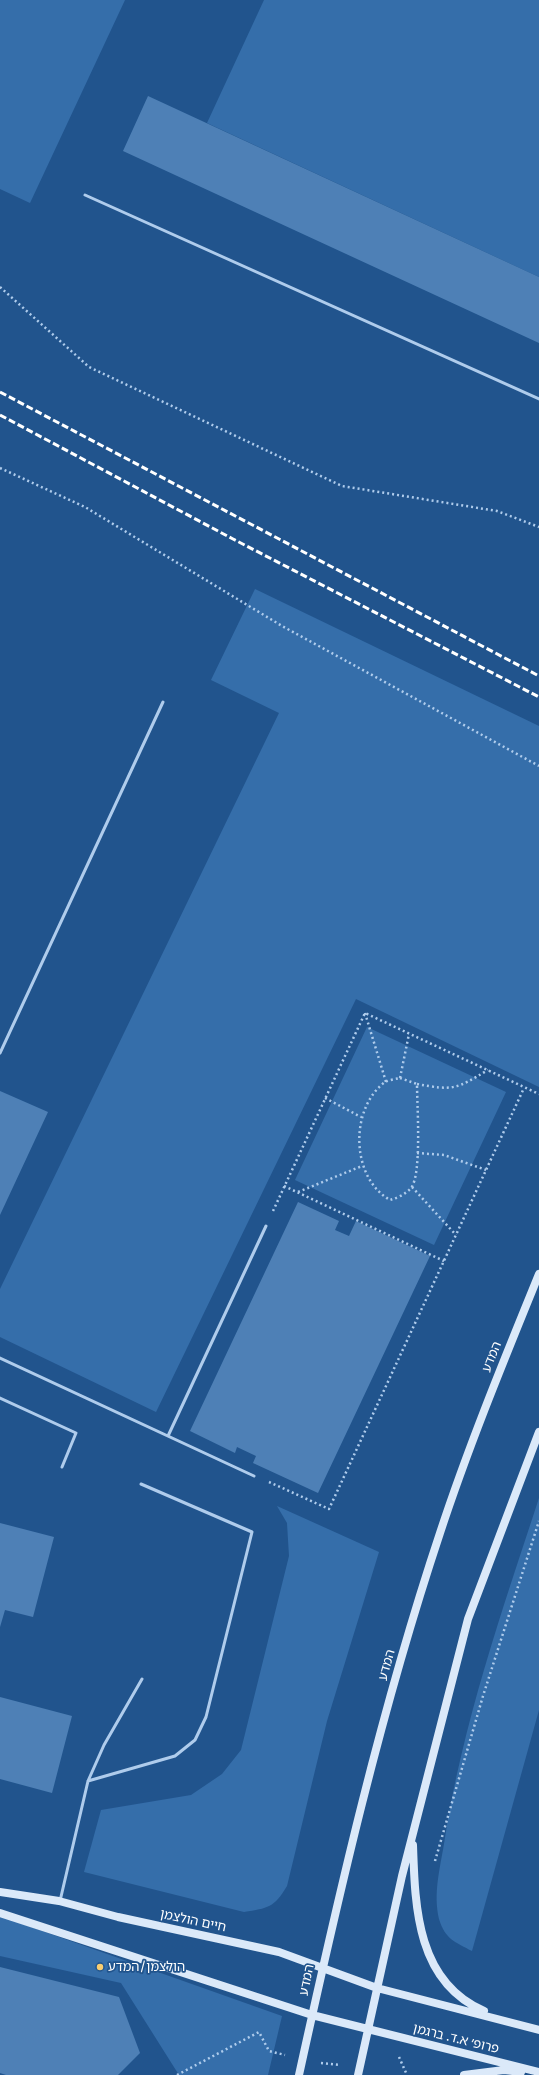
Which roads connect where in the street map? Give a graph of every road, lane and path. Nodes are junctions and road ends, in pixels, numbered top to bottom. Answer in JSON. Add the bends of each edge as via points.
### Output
{"nodes":[{"id":1,"x":85,"y":195,"type":"dead end"},
{"id":2,"x":0,"y":288,"type":"edge"},
{"id":3,"x":539,"y":400,"type":"edge"},
{"id":4,"x":0,"y":468,"type":"edge"},
{"id":5,"x":539,"y":527,"type":"edge"},
{"id":6,"x":163,"y":702,"type":"dead end"},
{"id":7,"x":539,"y":766,"type":"edge"},
{"id":8,"x":365,"y":1013,"type":"junction"},
{"id":9,"x":409,"y":1034,"type":"junction"},
{"id":10,"x":0,"y":1053,"type":"edge"},
{"id":11,"x":488,"y":1070,"type":"junction"},
{"id":12,"x":400,"y":1078,"type":"junction"},
{"id":13,"x":386,"y":1082,"type":"junction"},
{"id":14,"x":417,"y":1084,"type":"junction"},
{"id":15,"x":524,"y":1088,"type":"junction"},
{"id":16,"x":539,"y":1094,"type":"edge"},
{"id":17,"x":325,"y":1098,"type":"junction"},
{"id":18,"x":361,"y":1117,"type":"junction"},
{"id":19,"x":417,"y":1153,"type":"junction"},
{"id":20,"x":362,"y":1166,"type":"junction"},
{"id":21,"x":486,"y":1170,"type":"junction"},
{"id":22,"x":284,"y":1186,"type":"junction"},
{"id":23,"x":412,"y":1187,"type":"junction"},
{"id":24,"x":298,"y":1192,"type":"junction"},
{"id":25,"x":266,"y":1226,"type":"joint"},
{"id":26,"x":456,"y":1235,"type":"junction"},
{"id":27,"x":444,"y":1260,"type":"junction"},
{"id":28,"x":539,"y":1274,"type":"edge"},
{"id":29,"x":0,"y":1358,"type":"edge"},
{"id":30,"x":0,"y":1398,"type":"edge"},
{"id":31,"x":539,"y":1432,"type":"edge"},
{"id":32,"x":168,"y":1436,"type":"junction"},
{"id":33,"x":62,"y":1468,"type":"dead end"},
{"id":34,"x":254,"y":1476,"type":"joint"},
{"id":35,"x":141,"y":1484,"type":"dead end"},
{"id":36,"x":539,"y":1521,"type":"edge"},
{"id":37,"x":142,"y":1679,"type":"dead end"},
{"id":38,"x":88,"y":1781,"type":"junction"},
{"id":39,"x":413,"y":1835,"type":"junction"},
{"id":40,"x":433,"y":1868,"type":"dead end"},
{"id":41,"x":0,"y":1892,"type":"edge"},
{"id":42,"x":59,"y":1901,"type":"junction"},
{"id":43,"x":0,"y":1913,"type":"edge"},
{"id":44,"x":322,"y":1967,"type":"junction"},
{"id":45,"x":377,"y":1988,"type":"junction"},
{"id":46,"x":312,"y":2015,"type":"junction"},
{"id":47,"x":509,"y":2022,"type":"junction"},
{"id":48,"x":368,"y":2029,"type":"junction"},
{"id":49,"x":539,"y":2030,"type":"edge"},
{"id":50,"x":302,"y":2060,"type":"junction"},
{"id":51,"x":539,"y":2073,"type":"edge"},
{"id":52,"x":176,"y":2075,"type":"edge"},
{"id":53,"x":299,"y":2075,"type":"edge"},
{"id":54,"x":358,"y":2075,"type":"edge"},
{"id":55,"x":464,"y":2075,"type":"edge"}],
"edges":[{"from":1,"to":3,"type":"lane"},
{"from":2,"to":5,"type":"path","via":[[89,367],[342,486],[497,511]]},
{"from":4,"to":7,"type":"path","via":[[85,507],[282,626]]},
{"from":6,"to":10,"type":"lane"},
{"from":8,"to":9,"type":"path"},
{"from":8,"to":13,"type":"path"},
{"from":8,"to":17,"type":"path"},
{"from":9,"to":11,"type":"path"},
{"from":9,"to":12,"type":"path"},
{"from":11,"to":14,"type":"path","via":[[457,1088],[440,1089]]},
{"from":11,"to":15,"type":"path"},
{"from":12,"to":13,"type":"path"},
{"from":12,"to":14,"type":"path"},
{"from":13,"to":18,"type":"path","via":[[371,1098]]},
{"from":14,"to":19,"type":"path"},
{"from":15,"to":16,"type":"path"},
{"from":15,"to":21,"type":"path"},
{"from":17,"to":18,"type":"path"},
{"from":17,"to":22,"type":"path"},
{"from":18,"to":20,"type":"path"},
{"from":19,"to":21,"type":"path","via":[[444,1155]]},
{"from":19,"to":23,"type":"path"},
{"from":20,"to":23,"type":"path","via":[[377,1190],[390,1200],[400,1197]]},
{"from":20,"to":24,"type":"path"},
{"from":21,"to":26,"type":"path"},
{"from":22,"to":24,"type":"path"},
{"from":22,"to":25,"type":"path"},
{"from":23,"to":26,"type":"path"},
{"from":24,"to":27,"type":"path"},
{"from":25,"to":32,"type":"lane"},
{"from":26,"to":27,"type":"path"},
{"from":27,"to":34,"type":"path","via":[[328,1509]]},
{"from":28,"to":44,"type":"main road","name":"המדע","via":[[492,1388],[439,1534],[390,1697]]},
{"from":29,"to":32,"type":"lane"},
{"from":30,"to":33,"type":"lane","via":[[76,1433]]},
{"from":31,"to":39,"type":"main road","via":[[468,1619]]},
{"from":32,"to":34,"type":"lane"},
{"from":35,"to":38,"type":"lane","via":[[252,1532],[206,1717],[195,1740],[175,1756]]},
{"from":36,"to":40,"type":"path"},
{"from":37,"to":38,"type":"lane","via":[[104,1745]]},
{"from":38,"to":42,"type":"lane"},
{"from":39,"to":45,"type":"main road"},
{"from":39,"to":47,"type":"main road","via":[[415,1902],[421,1933],[430,1959],[456,1994],[476,2008]]},
{"from":41,"to":42,"type":"main road","name":"חיים הולצמן"},
{"from":42,"to":44,"type":"main road","name":"חיים הולצמן","via":[[118,1917],[278,1952]]},
{"from":43,"to":46,"type":"main road"},
{"from":44,"to":45,"type":"main road","name":"חיים הולצמן"},
{"from":44,"to":46,"type":"main road","name":"המדע"},
{"from":45,"to":47,"type":"main road"},
{"from":45,"to":48,"type":"main road"},
{"from":46,"to":48,"type":"main road"},
{"from":46,"to":50,"type":"main road","name":"המדע"},
{"from":47,"to":49,"type":"main road"},
{"from":48,"to":51,"type":"main road","name":"פרופ׳ א.ד. ברגמן"},
{"from":48,"to":54,"type":"main road"},
{"from":50,"to":52,"type":"path","via":[[269,2051],[259,2032]]},
{"from":50,"to":53,"type":"main road","name":"המדע"},
{"from":51,"to":55,"type":"main road","via":[[504,2070]]}]}
